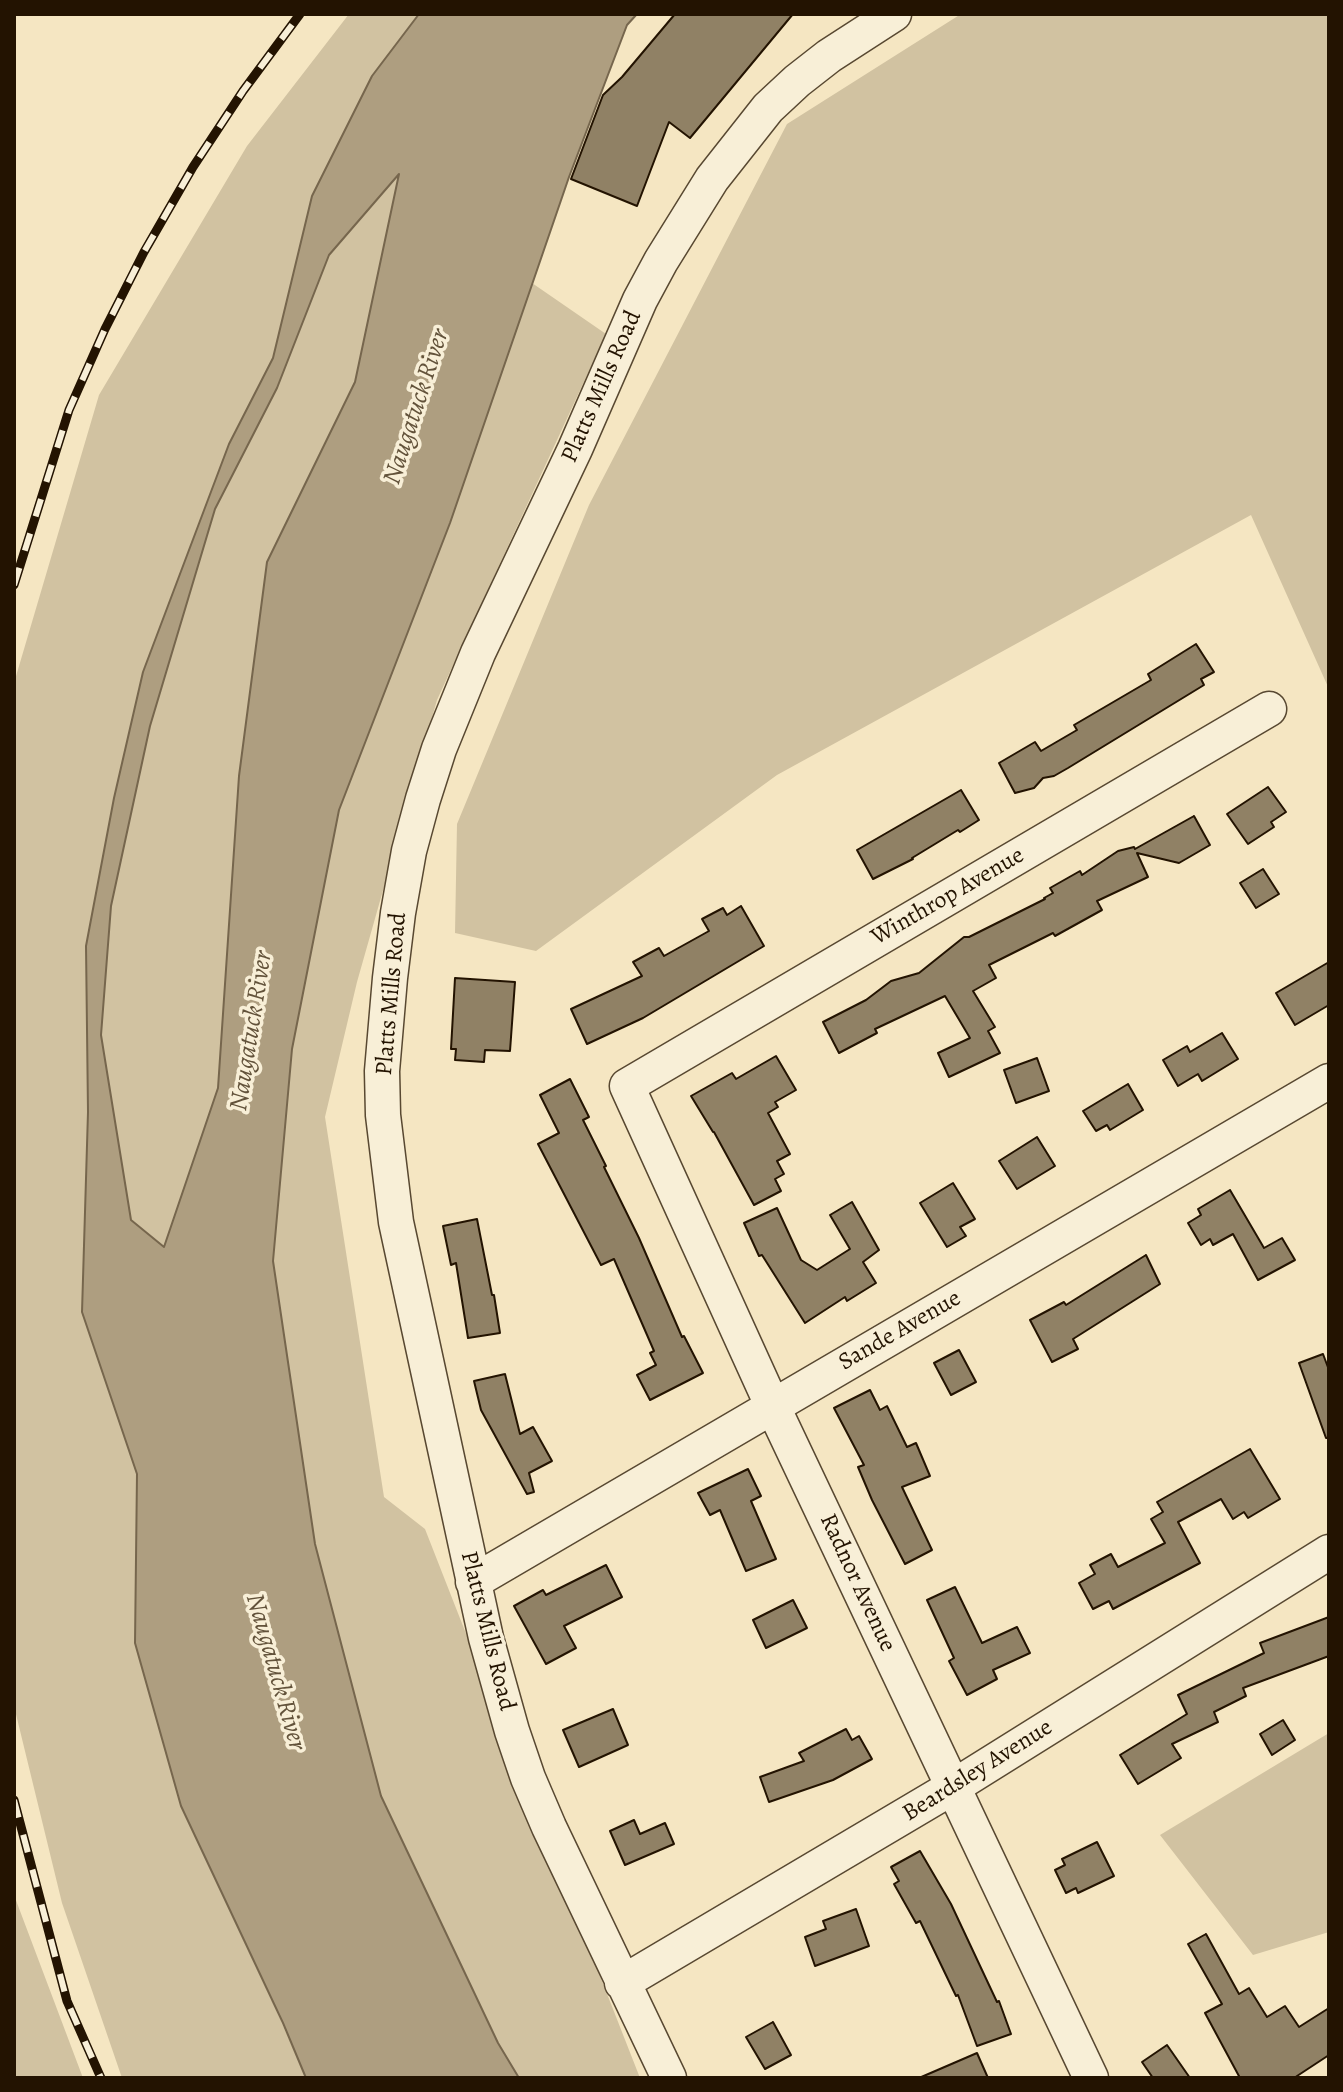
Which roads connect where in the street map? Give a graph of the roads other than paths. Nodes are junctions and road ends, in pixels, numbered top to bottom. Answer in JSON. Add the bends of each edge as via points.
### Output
{"nodes":[{"id":1,"x":894,"y":14,"type":"edge"},
{"id":2,"x":1269,"y":709,"type":"dead end"},
{"id":3,"x":1329,"y":1081,"type":"edge"},
{"id":4,"x":627,"y":1086,"type":"joint"},
{"id":5,"x":772,"y":1405,"type":"junction"},
{"id":6,"x":1329,"y":1552,"type":"edge"},
{"id":7,"x":473,"y":1582,"type":"junction"},
{"id":8,"x":953,"y":1787,"type":"junction"},
{"id":9,"x":622,"y":1983,"type":"junction"},
{"id":10,"x":669,"y":2078,"type":"edge"},
{"id":11,"x":1091,"y":2078,"type":"edge"}],
"edges":[{"from":1,"to":7,"type":"street","name":"Platts Mills Road","via":[[829,56],[768,108],[712,179],[661,261],[456,704],[409,851],[385,1025],[383,1115],[396,1222]]},
{"from":2,"to":4,"type":"street","name":"Winthrop Avenue"},
{"from":3,"to":5,"type":"street","name":"Sande Avenue"},
{"from":4,"to":5,"type":"street","name":"Radnor Avenue"},
{"from":5,"to":7,"type":"street","name":"Sande Avenue"},
{"from":5,"to":8,"type":"street","name":"Radnor Avenue"},
{"from":6,"to":8,"type":"street","name":"Beardsley Avenue"},
{"from":7,"to":9,"type":"street","name":"Platts Mills Road","via":[[528,1778]]},
{"from":8,"to":9,"type":"street","name":"Beardsley Avenue"},
{"from":8,"to":11,"type":"street","name":"Radnor Avenue"},
{"from":9,"to":10,"type":"street","name":"Platts Mills Road"}]}
